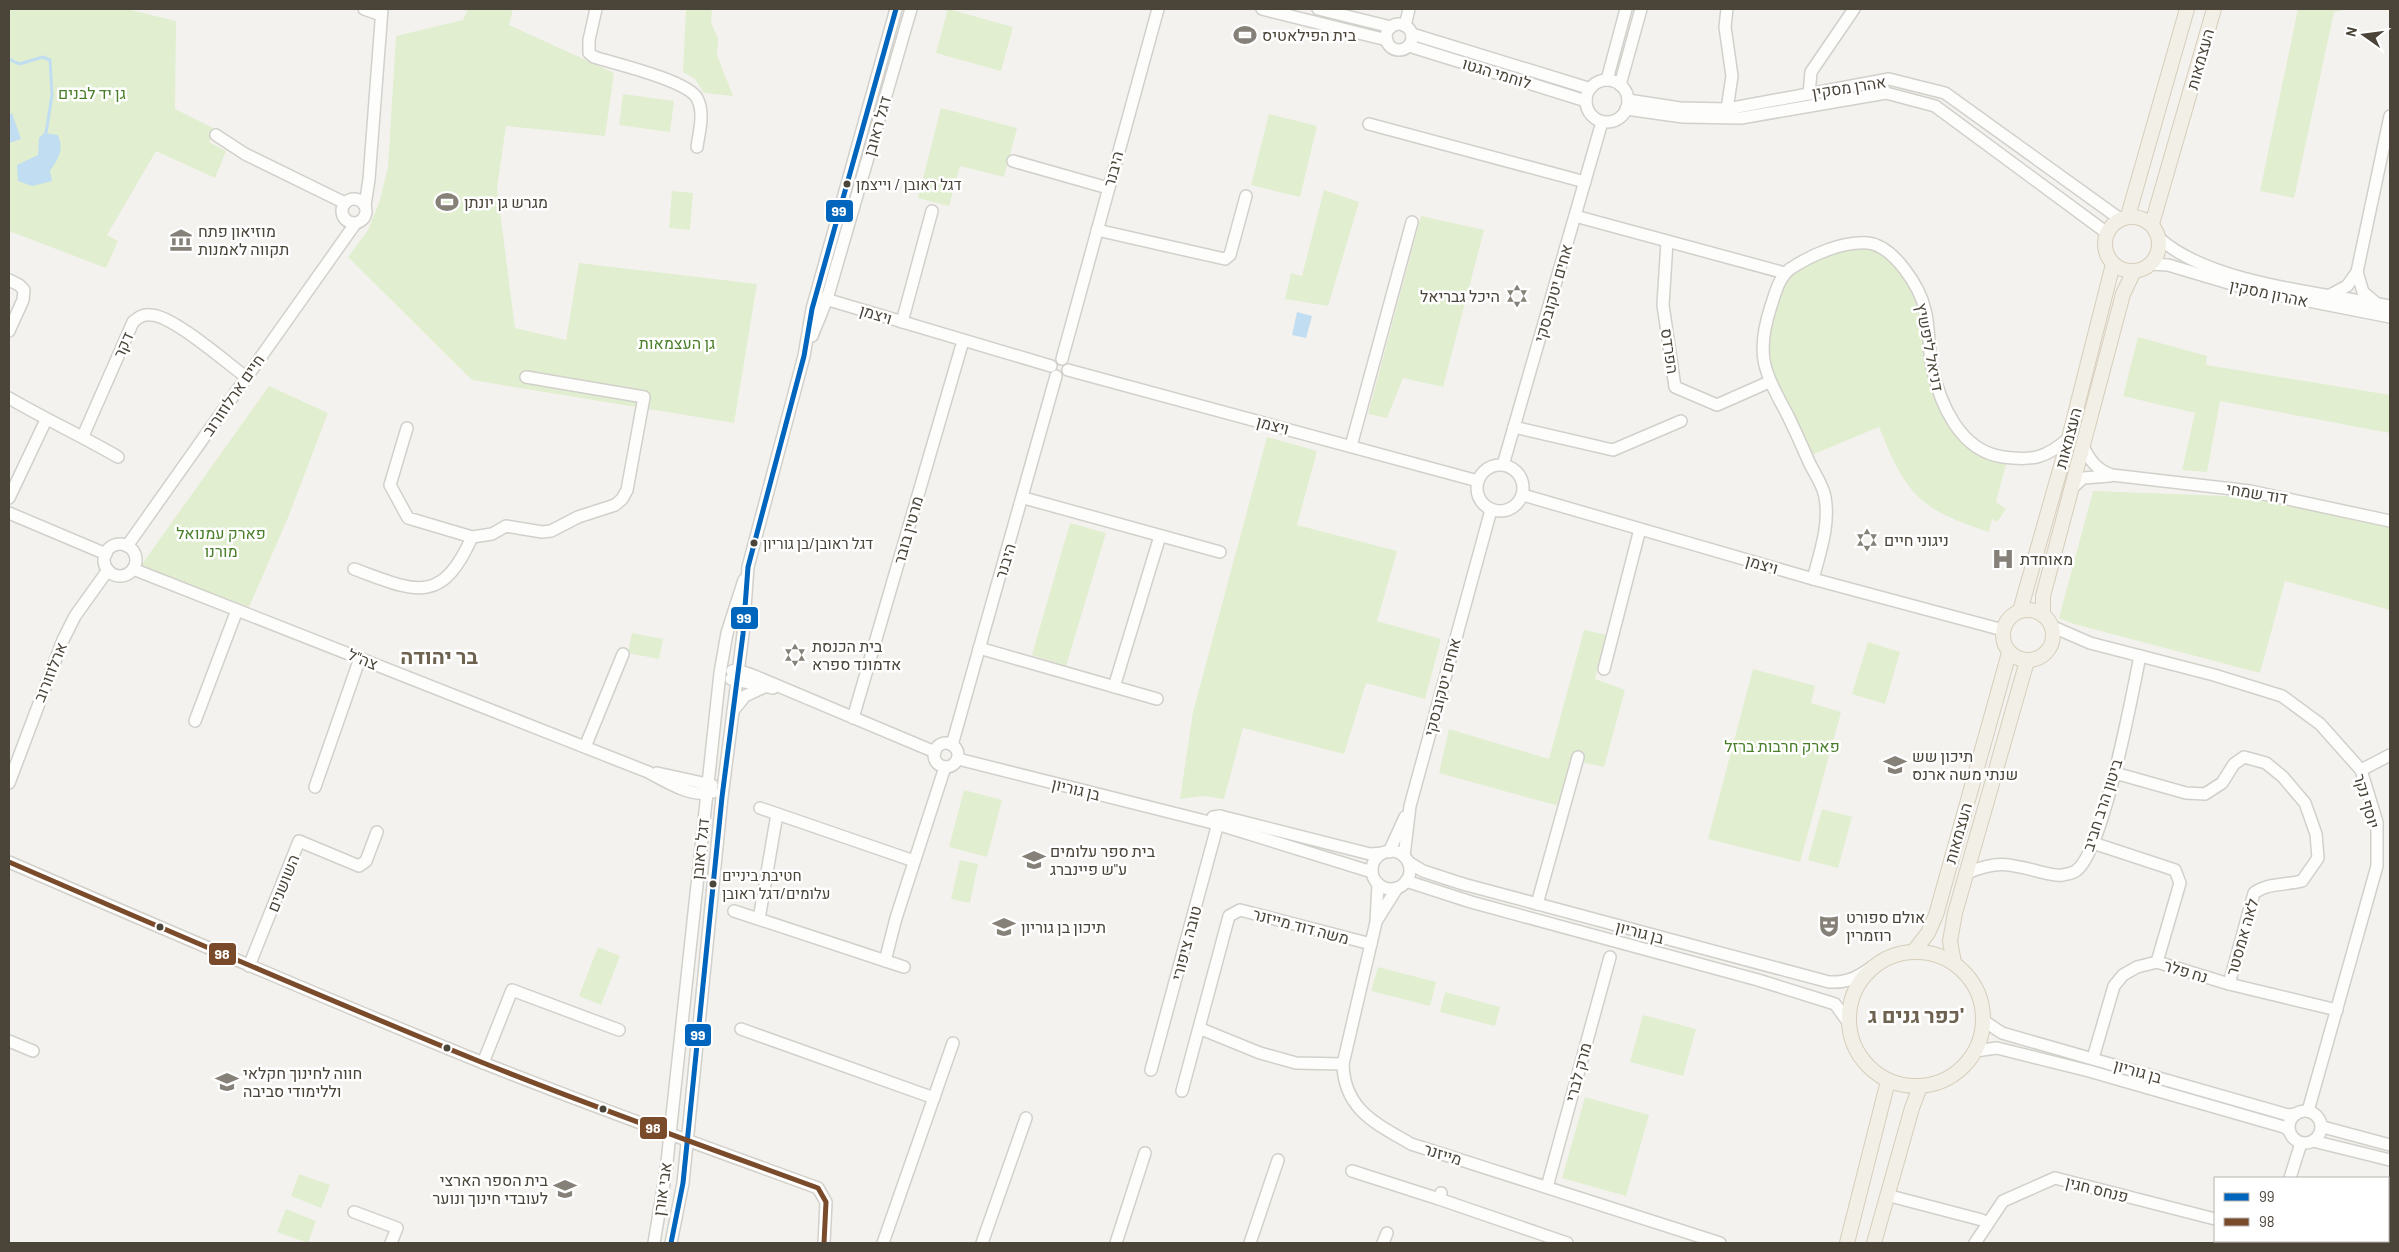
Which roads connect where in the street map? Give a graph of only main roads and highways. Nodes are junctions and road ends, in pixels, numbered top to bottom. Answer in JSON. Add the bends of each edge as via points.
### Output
{"nodes":[{"id":1,"x":2187,"y":9,"type":"edge"},
{"id":2,"x":2214,"y":9,"type":"edge"},
{"id":3,"x":2124,"y":218,"type":"junction"},
{"id":4,"x":2152,"y":224,"type":"junction"},
{"id":5,"x":2113,"y":264,"type":"junction"},
{"id":6,"x":2134,"y":271,"type":"junction"},
{"id":7,"x":2020,"y":611,"type":"junction"},
{"id":8,"x":2047,"y":620,"type":"junction"},
{"id":9,"x":2009,"y":653,"type":"junction"},
{"id":10,"x":2027,"y":661,"type":"junction"},
{"id":11,"x":1914,"y":951,"type":"junction"},
{"id":12,"x":1954,"y":962,"type":"junction"},
{"id":13,"x":1888,"y":1081,"type":"junction"},
{"id":14,"x":1920,"y":1087,"type":"junction"},
{"id":15,"x":1847,"y":1243,"type":"edge"},
{"id":16,"x":1874,"y":1243,"type":"edge"}],
"edges":[{"from":1,"to":3,"type":"main road","name":"העצמאות"},
{"from":2,"to":4,"type":"main road","name":"העצמאות"},
{"from":3,"to":4,"type":"main road","via":[[2145,219]]},
{"from":3,"to":5,"type":"main road","via":[[2107,232],[2105,249]]},
{"from":4,"to":6,"type":"main road","via":[[2159,250],[2150,264]]},
{"from":5,"to":6,"type":"main road"},
{"from":5,"to":7,"type":"main road","name":"העצמאות","via":[[2069,438]]},
{"from":6,"to":8,"type":"main road","name":"העצמאות","via":[[2124,294],[2043,596]]},
{"from":7,"to":8,"type":"main road","via":[[2028,610]]},
{"from":7,"to":9,"type":"main road","via":[[2009,618],[2003,630],[2003,642]]},
{"from":8,"to":10,"type":"main road","via":[[2053,639],[2041,657]]},
{"from":9,"to":10,"type":"main road"},
{"from":9,"to":11,"type":"main road","name":"העצמאות","via":[[1936,915],[1928,933]]},
{"from":10,"to":12,"type":"main road","name":"העצמאות","via":[[1955,913],[1950,941]]},
{"from":11,"to":12,"type":"main road","via":[[1935,954]]},
{"from":11,"to":13,"type":"main road","via":[[1892,955],[1872,967],[1859,982],[1850,1002],[1848,1022],[1860,1057],[1872,1071]]},
{"from":12,"to":14,"type":"main road","via":[[1970,978],[1980,998],[1984,1021],[1981,1036],[1975,1051],[1961,1069],[1942,1081]]},
{"from":13,"to":14,"type":"main road"},
{"from":13,"to":15,"type":"main road"},
{"from":14,"to":16,"type":"main road"}]}
